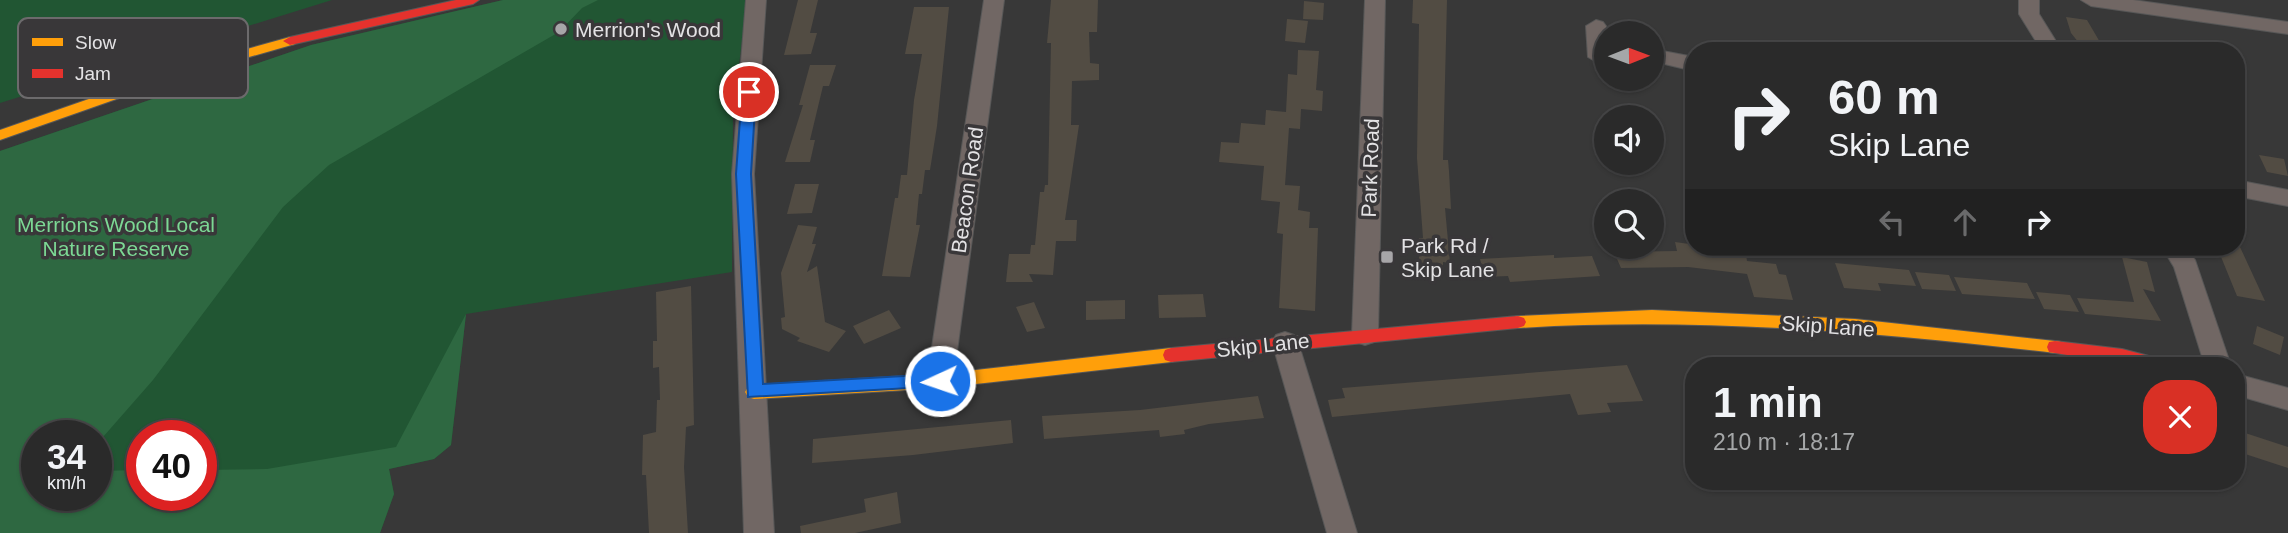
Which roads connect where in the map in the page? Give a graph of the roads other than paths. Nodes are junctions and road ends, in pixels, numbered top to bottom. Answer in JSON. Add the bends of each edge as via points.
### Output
{"nodes":[{"id":1,"x":473,"y":0,"type":"edge"},
{"id":2,"x":756,"y":0,"type":"edge"},
{"id":3,"x":994,"y":0,"type":"edge"},
{"id":4,"x":1375,"y":0,"type":"edge"},
{"id":5,"x":2029,"y":0,"type":"edge"},
{"id":6,"x":2091,"y":0,"type":"edge"},
{"id":7,"x":297,"y":22,"type":"dead end"},
{"id":8,"x":2288,"y":28,"type":"edge"},
{"id":9,"x":248,"y":37,"type":"edge"},
{"id":10,"x":2046,"y":42,"type":"edge"},
{"id":11,"x":248,"y":52,"type":"edge"},
{"id":12,"x":1664,"y":58,"type":"edge"},
{"id":13,"x":1685,"y":62,"type":"edge"},
{"id":14,"x":106,"y":98,"type":"edge"},
{"id":15,"x":0,"y":135,"type":"edge"},
{"id":16,"x":2245,"y":190,"type":"edge"},
{"id":17,"x":2288,"y":198,"type":"edge"},
{"id":18,"x":2180,"y":256,"type":"edge"},
{"id":19,"x":1365,"y":335,"type":"junction"},
{"id":20,"x":1285,"y":342,"type":"junction"},
{"id":21,"x":2126,"y":357,"type":"edge"},
{"id":22,"x":2215,"y":357,"type":"edge"},
{"id":23,"x":940,"y":381,"type":"junction"},
{"id":24,"x":2245,"y":387,"type":"edge"},
{"id":25,"x":754,"y":392,"type":"junction"},
{"id":26,"x":2288,"y":399,"type":"edge"},
{"id":27,"x":759,"y":533,"type":"edge"},
{"id":28,"x":1342,"y":533,"type":"edge"}],
"edges":[{"from":1,"to":11,"type":"main road"},
{"from":2,"to":25,"type":"street","via":[[743,174]]},
{"from":3,"to":23,"type":"street","name":"Beacon Road"},
{"from":4,"to":19,"type":"street","name":"Park Road"},
{"from":5,"to":10,"type":"street","via":[[2029,14]]},
{"from":6,"to":8,"type":"street"},
{"from":7,"to":9,"type":"main road"},
{"from":12,"to":13,"type":"street"},
{"from":14,"to":15,"type":"main road"},
{"from":16,"to":17,"type":"street"},
{"from":18,"to":22,"type":"street"},
{"from":19,"to":20,"type":"main road","name":"Skip Lane"},
{"from":19,"to":21,"type":"main road","name":"Skip Lane","via":[[1552,319],[1688,315],[1973,337]]},
{"from":20,"to":23,"type":"main road","name":"Skip Lane"},
{"from":20,"to":28,"type":"street"},
{"from":23,"to":25,"type":"main road","name":"Skip Lane"},
{"from":24,"to":26,"type":"street"},
{"from":25,"to":27,"type":"street"}]}
